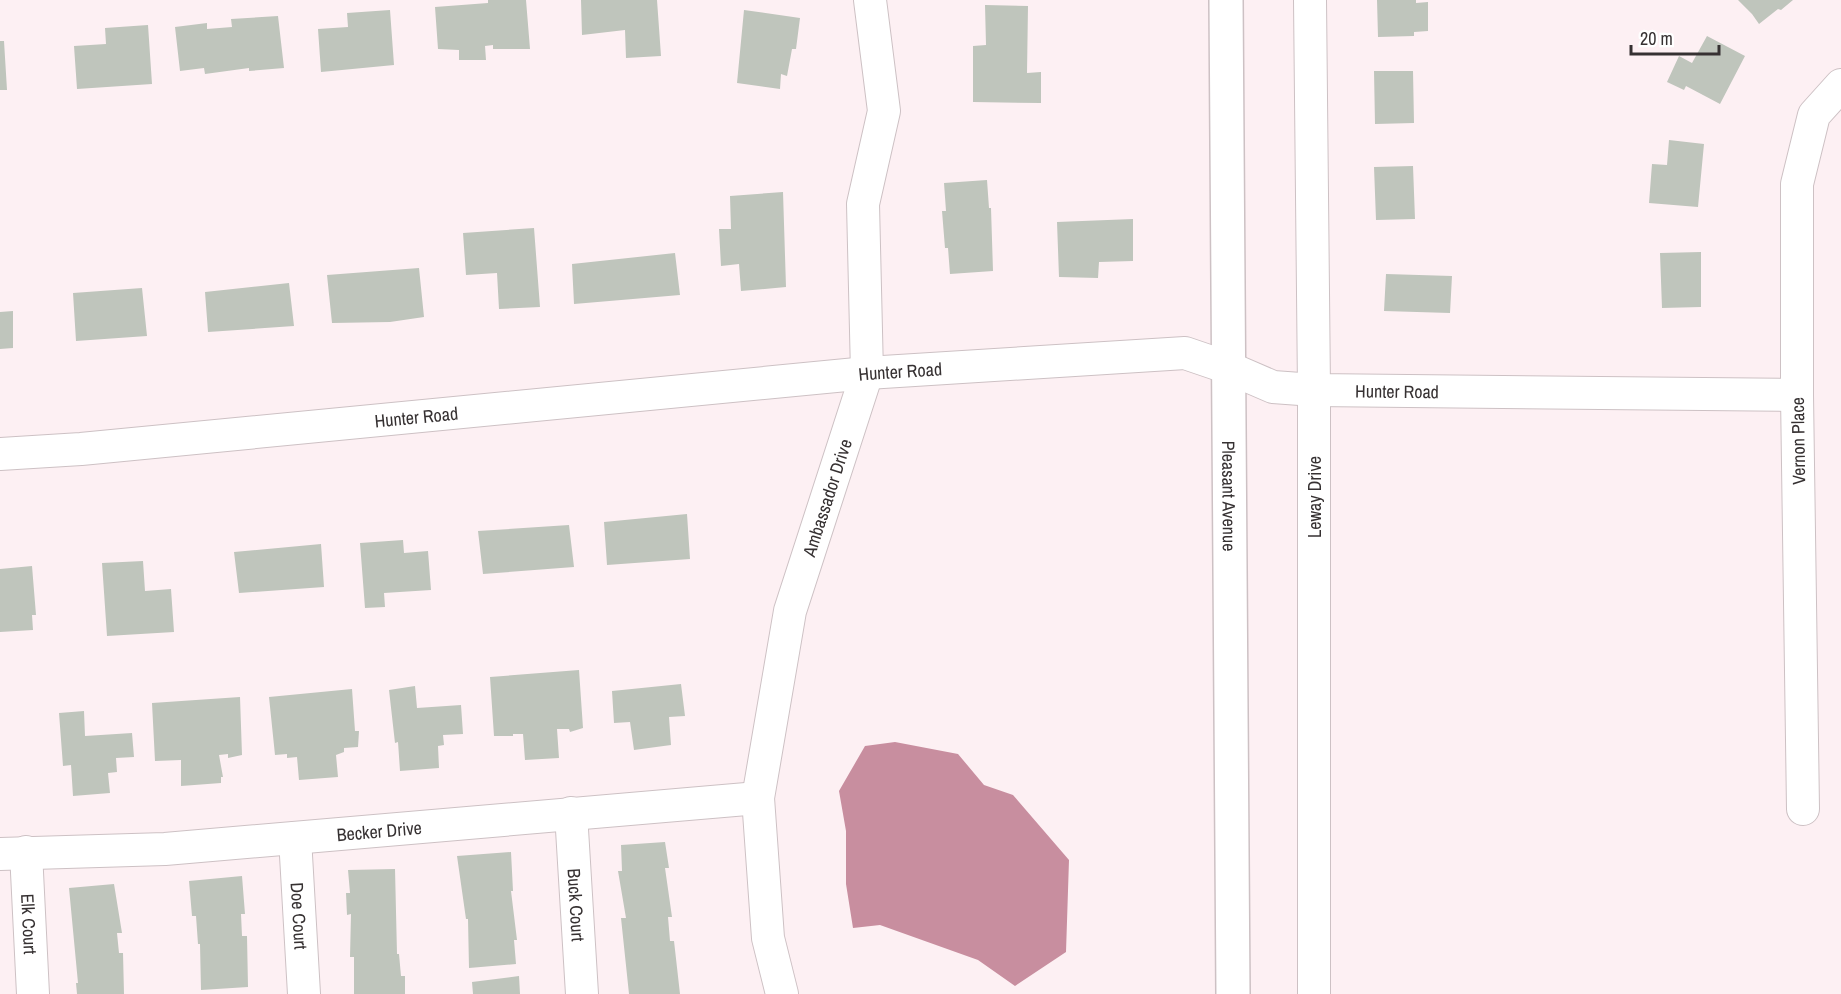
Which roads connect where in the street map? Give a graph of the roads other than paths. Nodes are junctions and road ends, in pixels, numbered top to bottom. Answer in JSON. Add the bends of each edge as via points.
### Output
{"nodes":[{"id":1,"x":870,"y":0,"type":"edge"},
{"id":2,"x":1226,"y":0,"type":"edge"},
{"id":3,"x":1310,"y":0,"type":"edge"},
{"id":4,"x":1841,"y":85,"type":"edge"},
{"id":5,"x":1229,"y":368,"type":"junction"},
{"id":6,"x":867,"y":373,"type":"junction"},
{"id":7,"x":1314,"y":390,"type":"junction"},
{"id":8,"x":1797,"y":395,"type":"junction"},
{"id":9,"x":0,"y":454,"type":"edge"},
{"id":10,"x":758,"y":798,"type":"junction"},
{"id":11,"x":1803,"y":808,"type":"dead end"},
{"id":12,"x":571,"y":813,"type":"junction"},
{"id":13,"x":295,"y":838,"type":"junction"},
{"id":14,"x":13,"y":853,"type":"edge"},
{"id":15,"x":33,"y":994,"type":"edge"},
{"id":16,"x":304,"y":994,"type":"edge"},
{"id":17,"x":582,"y":994,"type":"edge"},
{"id":18,"x":782,"y":994,"type":"edge"},
{"id":19,"x":1233,"y":994,"type":"edge"},
{"id":20,"x":1314,"y":994,"type":"edge"}],
"edges":[{"from":1,"to":6,"type":"street","name":"Ambassador Drive","via":[[884,111],[863,204]]},
{"from":2,"to":5,"type":"main road","name":"Pleasant Avenue"},
{"from":3,"to":7,"type":"street","name":"Leway Drive"},
{"from":4,"to":8,"type":"street","name":"Vernon Place","via":[[1814,116],[1797,184]]},
{"from":5,"to":6,"type":"street","name":"Hunter Road","via":[[1185,353]]},
{"from":5,"to":7,"type":"street","name":"Hunter Road","via":[[1273,387]]},
{"from":5,"to":19,"type":"main road","name":"Pleasant Avenue"},
{"from":6,"to":9,"type":"street","name":"Hunter Road"},
{"from":6,"to":10,"type":"street","name":"Ambassador Drive","via":[[790,610]]},
{"from":7,"to":8,"type":"street","name":"Hunter Road"},
{"from":7,"to":20,"type":"street","name":"Leway Drive"},
{"from":8,"to":11,"type":"street","name":"Vernon Place"},
{"from":10,"to":12,"type":"street","name":"Becker Drive"},
{"from":10,"to":18,"type":"street","name":"Ambassador Drive","via":[[768,938]]},
{"from":12,"to":13,"type":"street","name":"Becker Drive"},
{"from":12,"to":17,"type":"street","name":"Buck Court"},
{"from":13,"to":14,"type":"street","name":"Becker Drive","via":[[165,849]]},
{"from":13,"to":16,"type":"street","name":"Doe Court"},
{"from":14,"to":15,"type":"street","name":"Elk Court"}]}
